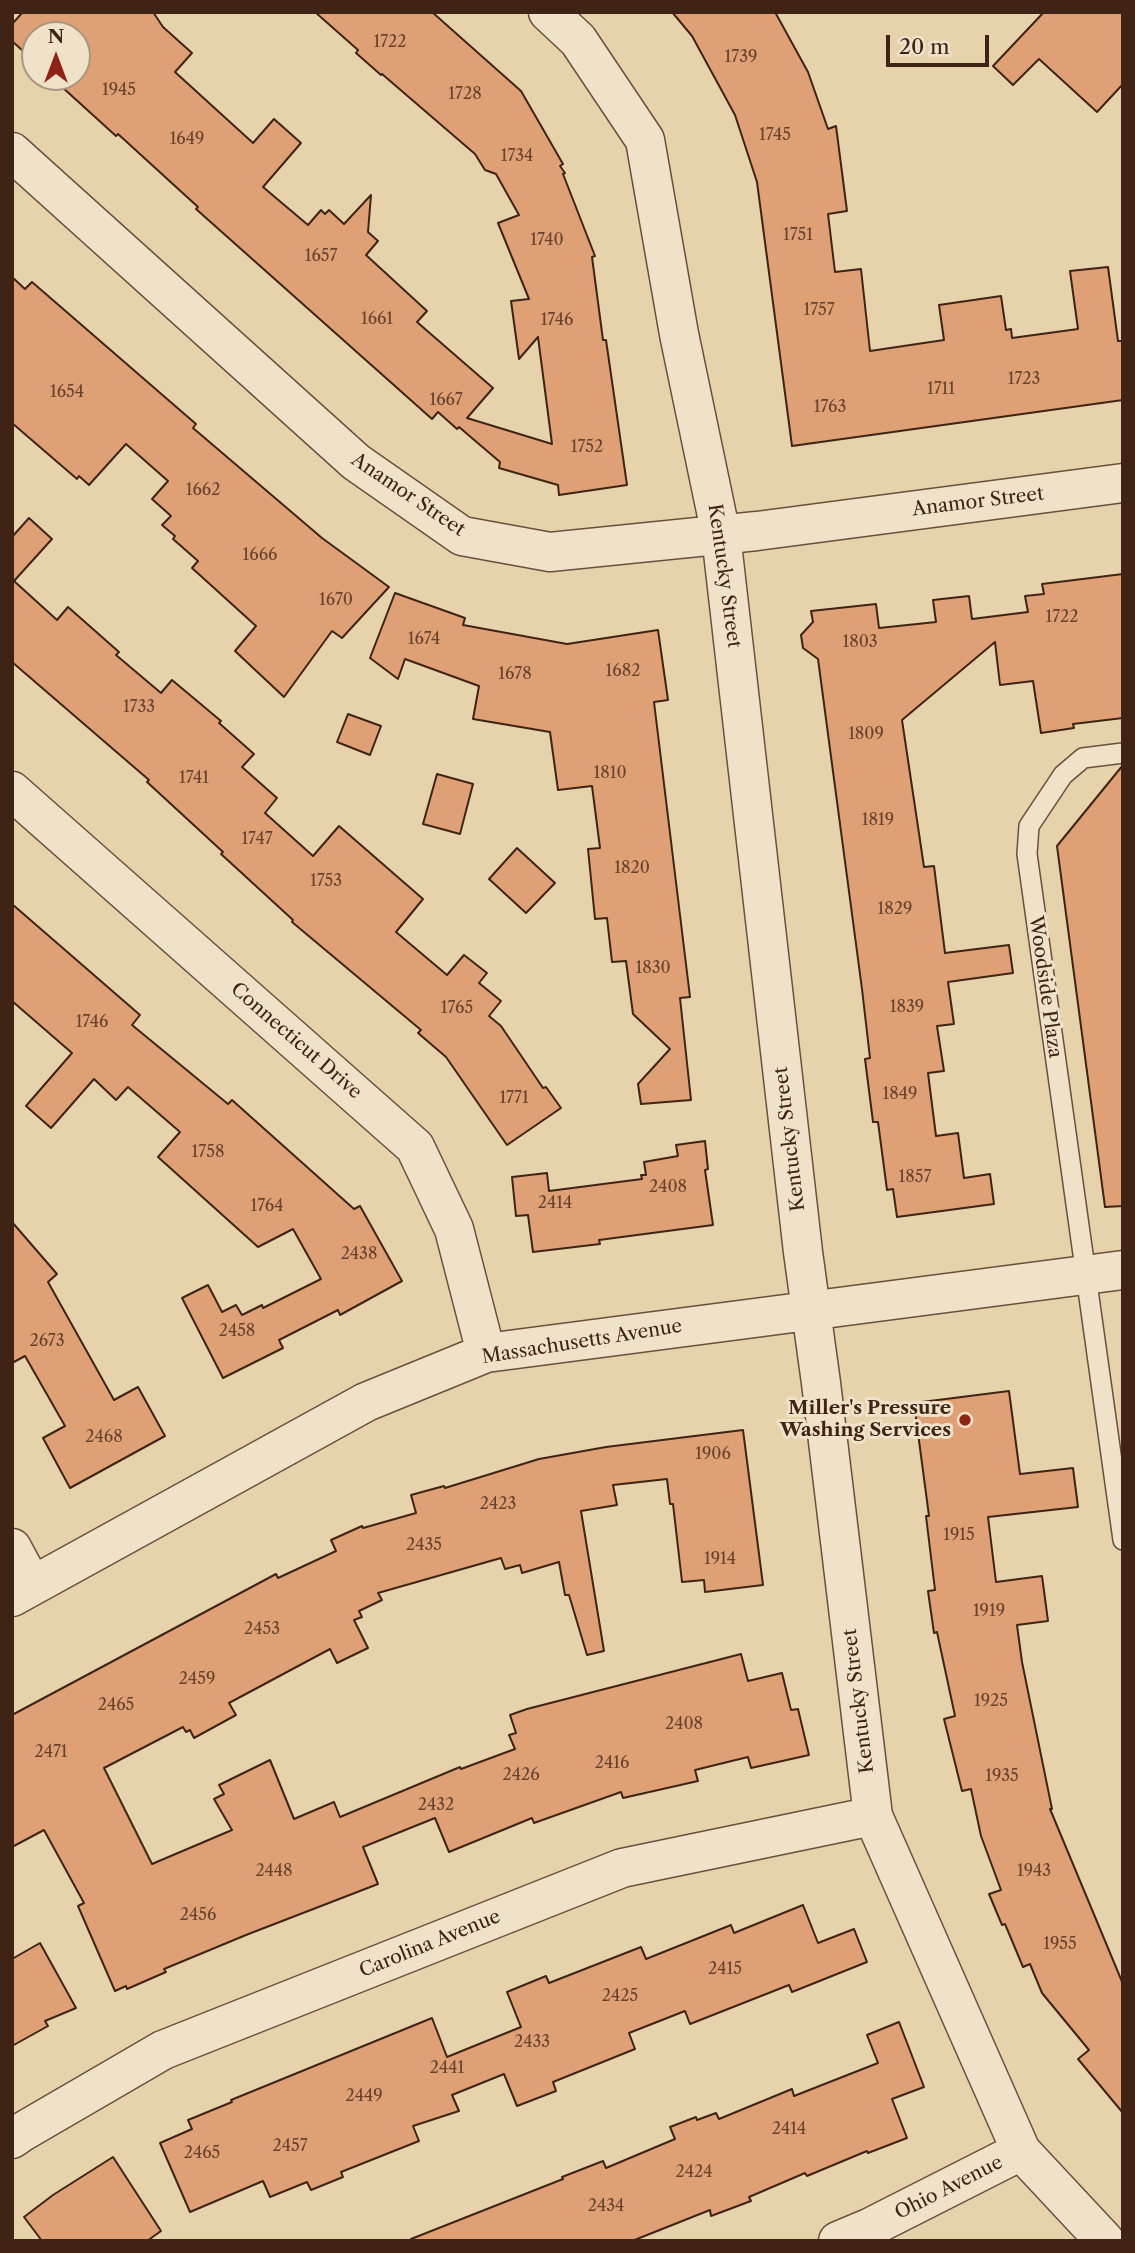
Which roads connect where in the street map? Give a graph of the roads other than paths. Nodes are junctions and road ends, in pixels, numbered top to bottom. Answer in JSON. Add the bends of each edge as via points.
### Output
{"nodes":[{"id":1,"x":548,"y":12,"type":"edge"},
{"id":2,"x":12,"y":152,"type":"edge"},
{"id":3,"x":1123,"y":483,"type":"edge"},
{"id":4,"x":721,"y":535,"type":"junction"},
{"id":5,"x":1123,"y":752,"type":"edge"},
{"id":6,"x":12,"y":791,"type":"edge"},
{"id":7,"x":1123,"y":1270,"type":"edge"},
{"id":8,"x":1085,"y":1275,"type":"junction"},
{"id":9,"x":812,"y":1309,"type":"junction"},
{"id":10,"x":486,"y":1353,"type":"junction"},
{"id":11,"x":1123,"y":1541,"type":"edge"},
{"id":12,"x":12,"y":1548,"type":"edge"},
{"id":13,"x":22,"y":1591,"type":"edge"},
{"id":14,"x":873,"y":1816,"type":"junction"},
{"id":15,"x":12,"y":2139,"type":"edge"},
{"id":16,"x":1021,"y":2151,"type":"junction"},
{"id":17,"x":838,"y":2241,"type":"edge"},
{"id":18,"x":1105,"y":2241,"type":"edge"}],
"edges":[{"from":1,"to":4,"type":"street","name":"Kentucky Street","via":[[578,40],[645,140]]},
{"from":2,"to":4,"type":"street","name":"Anamor Street","via":[[356,462],[463,536],[550,552]]},
{"from":3,"to":4,"type":"street","name":"Anamor Street"},
{"from":4,"to":9,"type":"street","name":"Kentucky Street"},
{"from":5,"to":8,"type":"lane","name":"Woodside Plaza","via":[[1083,758],[1063,775],[1030,826],[1027,854]]},
{"from":6,"to":10,"type":"street","name":"Connecticut Drive","via":[[415,1147],[454,1229]]},
{"from":7,"to":8,"type":"street","name":"Massachusetts Avenue"},
{"from":8,"to":9,"type":"street","name":"Massachusetts Avenue"},
{"from":8,"to":11,"type":"lane","name":"Woodside Plaza"},
{"from":9,"to":10,"type":"street","name":"Massachusetts Avenue"},
{"from":9,"to":14,"type":"street","name":"Kentucky Street"},
{"from":10,"to":13,"type":"street","name":"Massachusetts Avenue","via":[[366,1402]]},
{"from":12,"to":13,"type":"street"},
{"from":14,"to":15,"type":"street","name":"Carolina Avenue","via":[[622,1868],[163,2050]]},
{"from":14,"to":16,"type":"street","name":"Kentucky Street"},
{"from":16,"to":17,"type":"street","name":"Ohio Avenue"},
{"from":16,"to":18,"type":"street","name":"Kentucky Street"}]}
